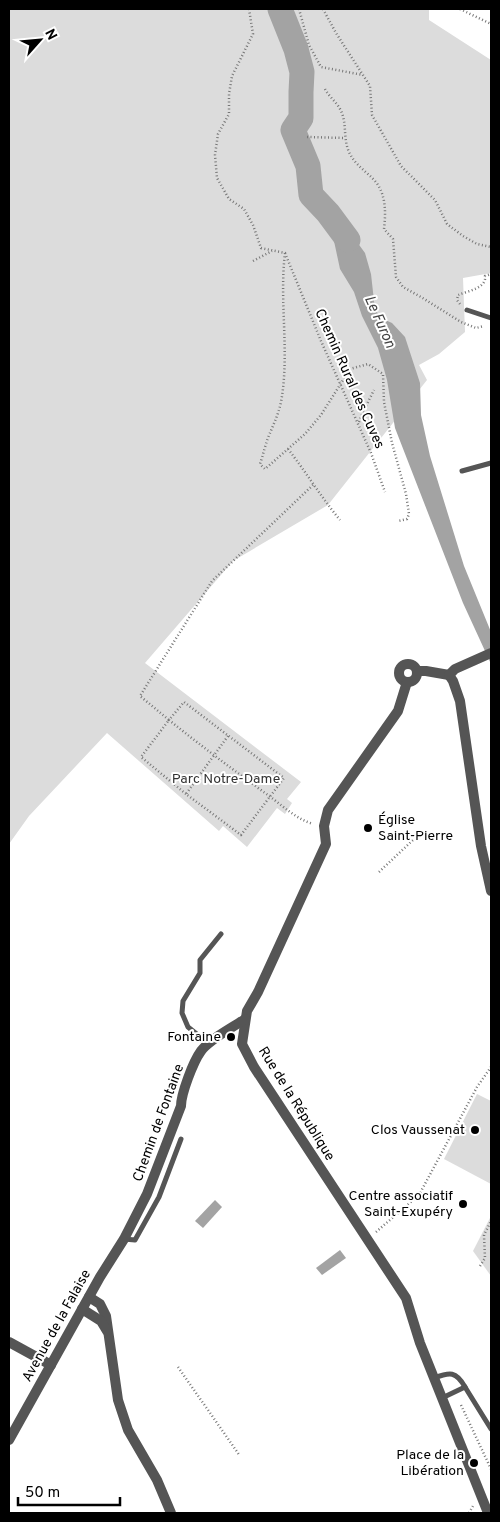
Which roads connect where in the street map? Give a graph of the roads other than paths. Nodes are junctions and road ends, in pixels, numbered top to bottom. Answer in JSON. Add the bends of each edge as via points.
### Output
{"nodes":[{"id":1,"x":467,"y":310,"type":"road end"},
{"id":2,"x":491,"y":318,"type":"edge"},
{"id":3,"x":491,"y":463,"type":"edge"},
{"id":4,"x":462,"y":471,"type":"dead end"},
{"id":5,"x":487,"y":654,"type":"edge"},
{"id":6,"x":417,"y":671,"type":"junction"},
{"id":7,"x":449,"y":675,"type":"junction"},
{"id":8,"x":407,"y":682,"type":"junction"},
{"id":9,"x":491,"y":891,"type":"edge"},
{"id":10,"x":221,"y":934,"type":"dead end"},
{"id":11,"x":245,"y":1019,"type":"junction"},
{"id":12,"x":209,"y":1044,"type":"junction"},
{"id":13,"x":181,"y":1139,"type":"dead end"},
{"id":14,"x":124,"y":1240,"type":"junction"},
{"id":15,"x":116,"y":1252,"type":"joint"},
{"id":16,"x":89,"y":1297,"type":"junction"},
{"id":17,"x":82,"y":1309,"type":"junction"},
{"id":18,"x":108,"y":1331,"type":"junction"},
{"id":19,"x":9,"y":1342,"type":"edge"},
{"id":20,"x":51,"y":1365,"type":"junction"},
{"id":21,"x":434,"y":1378,"type":"junction"},
{"id":22,"x":465,"y":1387,"type":"junction"},
{"id":23,"x":442,"y":1398,"type":"junction"},
{"id":24,"x":491,"y":1429,"type":"edge"},
{"id":25,"x":9,"y":1440,"type":"edge"},
{"id":26,"x":171,"y":1513,"type":"edge"},
{"id":27,"x":488,"y":1513,"type":"edge"}],
"edges":[{"from":1,"to":2,"type":"lane"},
{"from":3,"to":4,"type":"lane"},
{"from":5,"to":7,"type":"street"},
{"from":6,"to":7,"type":"street"},
{"from":6,"to":8,"type":"street","via":[[415,679]]},
{"from":6,"to":8,"type":"street","via":[[410,664],[402,666],[399,676]]},
{"from":7,"to":9,"type":"street","via":[[460,701],[481,846]]},
{"from":8,"to":11,"type":"street","name":"Rue de la République","via":[[398,711],[328,810],[324,826],[326,844]]},
{"from":10,"to":12,"type":"lane","via":[[200,960],[200,973],[183,1001],[182,1013],[188,1027]]},
{"from":11,"to":12,"type":"street","name":"Chemin de Fontaine"},
{"from":11,"to":21,"type":"street","name":"Rue de la République","via":[[242,1044],[254,1067],[406,1298]]},
{"from":12,"to":14,"type":"street","name":"Chemin de Fontaine","via":[[201,1052],[181,1098],[181,1106],[147,1194]]},
{"from":13,"to":14,"type":"lane","via":[[159,1197],[135,1240]]},
{"from":14,"to":15,"type":"street","name":"Chemin de Fontaine"},
{"from":15,"to":16,"type":"street","name":"Avenue de la Falaise"},
{"from":16,"to":17,"type":"street","name":"Avenue de la Falaise"},
{"from":16,"to":18,"type":"street","via":[[104,1310]]},
{"from":17,"to":18,"type":"street","via":[[101,1321]]},
{"from":17,"to":20,"type":"street","name":"Avenue de la Falaise"},
{"from":18,"to":26,"type":"street","via":[[118,1400],[128,1430]]},
{"from":19,"to":20,"type":"street"},
{"from":20,"to":25,"type":"street","name":"Avenue de la Falaise"},
{"from":21,"to":22,"type":"lane","via":[[454,1375]]},
{"from":21,"to":23,"type":"street","name":"Rue de la République"},
{"from":22,"to":23,"type":"lane"},
{"from":22,"to":24,"type":"lane"},
{"from":23,"to":27,"type":"street","name":"Rue de la République"}]}
